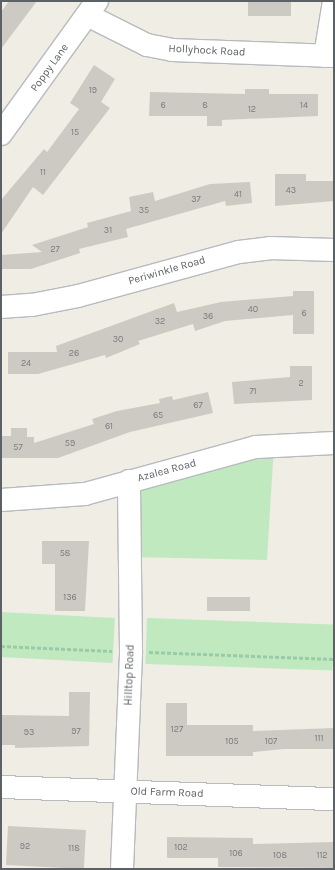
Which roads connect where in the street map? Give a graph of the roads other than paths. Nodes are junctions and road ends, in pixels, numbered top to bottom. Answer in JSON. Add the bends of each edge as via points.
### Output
{"nodes":[{"id":1,"x":334,"y":1,"type":"edge"},
{"id":2,"x":92,"y":8,"type":"edge"},
{"id":3,"x":330,"y":56,"type":"edge"},
{"id":4,"x":1,"y":134,"type":"edge"},
{"id":5,"x":334,"y":250,"type":"edge"},
{"id":6,"x":1,"y":307,"type":"edge"},
{"id":7,"x":334,"y":443,"type":"edge"},
{"id":8,"x":129,"y":481,"type":"junction"},
{"id":9,"x":1,"y":500,"type":"edge"},
{"id":10,"x":1,"y":787,"type":"edge"},
{"id":11,"x":125,"y":791,"type":"junction"},
{"id":12,"x":334,"y":799,"type":"edge"},
{"id":13,"x":122,"y":869,"type":"edge"}],
"edges":[{"from":1,"to":3,"type":"street"},
{"from":2,"to":3,"type":"street","name":"Hollyhock Road","via":[[148,45],[172,50]]},
{"from":2,"to":4,"type":"street","name":"Poppy Lane"},
{"from":5,"to":6,"type":"street","name":"Periwinkle Road","via":[[270,248],[239,252],[78,296],[32,305]]},
{"from":7,"to":8,"type":"street","name":"Azalea Road","via":[[256,447]]},
{"from":8,"to":9,"type":"street","name":"Azalea Road","via":[[60,498]]},
{"from":8,"to":11,"type":"street","name":"Hilltop Road","via":[[131,651]]},
{"from":10,"to":11,"type":"street","name":"Old Farm Road"},
{"from":11,"to":12,"type":"street","name":"Old Farm Road"},
{"from":11,"to":13,"type":"street","name":"Hilltop Road"}]}
